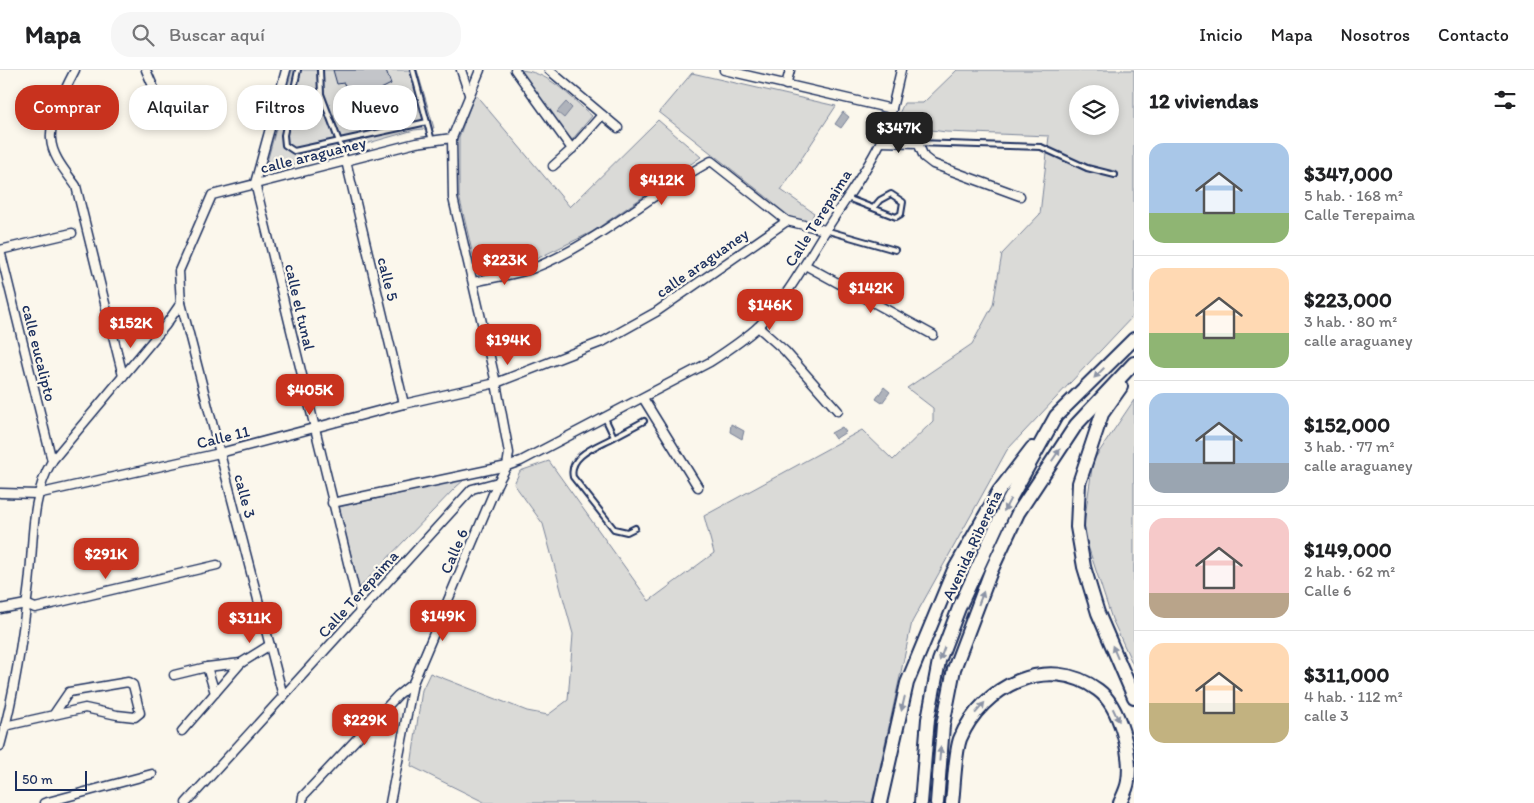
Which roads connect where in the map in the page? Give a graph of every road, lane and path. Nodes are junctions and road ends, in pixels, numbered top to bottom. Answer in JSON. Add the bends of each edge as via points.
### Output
{"nodes":[{"id":1,"x":75,"y":70,"type":"edge"},
{"id":2,"x":146,"y":70,"type":"edge"},
{"id":3,"x":286,"y":70,"type":"edge"},
{"id":4,"x":298,"y":70,"type":"edge"},
{"id":5,"x":320,"y":70,"type":"edge"},
{"id":6,"x":413,"y":70,"type":"edge"},
{"id":7,"x":461,"y":70,"type":"edge"},
{"id":8,"x":480,"y":70,"type":"edge"},
{"id":9,"x":515,"y":70,"type":"edge"},
{"id":10,"x":549,"y":70,"type":"edge"},
{"id":11,"x":724,"y":70,"type":"edge"},
{"id":12,"x":790,"y":70,"type":"edge"},
{"id":13,"x":901,"y":70,"type":"edge"},
{"id":14,"x":152,"y":85,"type":"edge"},
{"id":15,"x":786,"y":85,"type":"junction"},
{"id":16,"x":469,"y":94,"type":"junction"},
{"id":17,"x":892,"y":109,"type":"junction"},
{"id":18,"x":602,"y":115,"type":"junction"},
{"id":19,"x":427,"y":122,"type":"junction"},
{"id":20,"x":618,"y":128,"type":"dead end"},
{"id":21,"x":452,"y":138,"type":"junction"},
{"id":22,"x":340,"y":141,"type":"junction"},
{"id":23,"x":432,"y":141,"type":"junction"},
{"id":24,"x":881,"y":142,"type":"junction"},
{"id":25,"x":918,"y":143,"type":"junction"},
{"id":26,"x":572,"y":149,"type":"junction"},
{"id":27,"x":346,"y":161,"type":"junction"},
{"id":28,"x":553,"y":166,"type":"dead end"},
{"id":29,"x":1115,"y":175,"type":"dead end"},
{"id":30,"x":255,"y":183,"type":"junction"},
{"id":31,"x":1020,"y":196,"type":"dead end"},
{"id":32,"x":847,"y":198,"type":"junction"},
{"id":33,"x":874,"y":207,"type":"junction"},
{"id":34,"x":787,"y":221,"type":"junction"},
{"id":35,"x":825,"y":230,"type":"junction"},
{"id":36,"x":72,"y":233,"type":"dead end"},
{"id":37,"x":0,"y":250,"type":"edge"},
{"id":38,"x":895,"y":250,"type":"dead end"},
{"id":39,"x":805,"y":265,"type":"junction"},
{"id":40,"x":474,"y":282,"type":"junction"},
{"id":41,"x":181,"y":303,"type":"junction"},
{"id":42,"x":758,"y":327,"type":"junction"},
{"id":43,"x":934,"y":335,"type":"dead end"},
{"id":44,"x":1134,"y":339,"type":"edge"},
{"id":45,"x":1134,"y":365,"type":"edge"},
{"id":46,"x":123,"y":376,"type":"junction"},
{"id":47,"x":496,"y":383,"type":"junction"},
{"id":48,"x":642,"y":398,"type":"junction"},
{"id":49,"x":404,"y":404,"type":"junction"},
{"id":50,"x":838,"y":411,"type":"dead end"},
{"id":51,"x":1056,"y":416,"type":"junction"},
{"id":52,"x":605,"y":418,"type":"junction"},
{"id":53,"x":644,"y":421,"type":"dead end"},
{"id":54,"x":314,"y":427,"type":"junction"},
{"id":55,"x":614,"y":437,"type":"junction"},
{"id":56,"x":220,"y":453,"type":"junction"},
{"id":57,"x":52,"y":461,"type":"junction"},
{"id":58,"x":507,"y":466,"type":"junction"},
{"id":59,"x":498,"y":482,"type":"junction"},
{"id":60,"x":698,"y":486,"type":"dead end"},
{"id":61,"x":0,"y":493,"type":"edge"},
{"id":62,"x":37,"y":494,"type":"junction"},
{"id":63,"x":332,"y":503,"type":"junction"},
{"id":64,"x":635,"y":528,"type":"dead end"},
{"id":65,"x":217,"y":565,"type":"dead end"},
{"id":66,"x":26,"y":604,"type":"junction"},
{"id":67,"x":0,"y":610,"type":"edge"},
{"id":68,"x":360,"y":612,"type":"junction"},
{"id":69,"x":270,"y":645,"type":"junction"},
{"id":70,"x":241,"y":663,"type":"junction"},
{"id":71,"x":207,"y":667,"type":"junction"},
{"id":72,"x":174,"y":675,"type":"dead end"},
{"id":73,"x":413,"y":683,"type":"junction"},
{"id":74,"x":215,"y":693,"type":"junction"},
{"id":75,"x":283,"y":696,"type":"junction"},
{"id":76,"x":1134,"y":697,"type":"edge"},
{"id":77,"x":54,"y":714,"type":"junction"},
{"id":78,"x":5,"y":726,"type":"junction"},
{"id":79,"x":182,"y":731,"type":"dead end"},
{"id":80,"x":0,"y":746,"type":"edge"},
{"id":81,"x":152,"y":774,"type":"dead end"},
{"id":82,"x":44,"y":803,"type":"edge"},
{"id":83,"x":186,"y":803,"type":"edge"},
{"id":84,"x":302,"y":803,"type":"edge"},
{"id":85,"x":390,"y":803,"type":"edge"},
{"id":86,"x":880,"y":803,"type":"edge"},
{"id":87,"x":921,"y":803,"type":"edge"},
{"id":88,"x":937,"y":803,"type":"edge"},
{"id":89,"x":952,"y":803,"type":"edge"},
{"id":90,"x":1120,"y":803,"type":"edge"}],
"edges":[{"from":1,"to":46,"type":"street","via":[[58,109],[51,139],[58,160],[76,186]]},
{"from":2,"to":14,"type":"street"},
{"from":3,"to":30,"type":"street"},
{"from":4,"to":22,"type":"lane","via":[[284,134],[285,145],[294,151]]},
{"from":5,"to":22,"type":"lane","via":[[321,94]]},
{"from":6,"to":19,"type":"lane"},
{"from":7,"to":16,"type":"street"},
{"from":8,"to":16,"type":"street"},
{"from":9,"to":26,"type":"street"},
{"from":10,"to":18,"type":"street"},
{"from":11,"to":15,"type":"street"},
{"from":12,"to":15,"type":"street"},
{"from":13,"to":17,"type":"street","name":"Calle Terepaima"},
{"from":15,"to":17,"type":"street"},
{"from":16,"to":21,"type":"street"},
{"from":17,"to":24,"type":"street","name":"Calle Terepaima"},
{"from":18,"to":20,"type":"street"},
{"from":18,"to":26,"type":"street"},
{"from":19,"to":22,"type":"lane"},
{"from":19,"to":23,"type":"lane"},
{"from":21,"to":23,"type":"street","name":"calle araguaney"},
{"from":21,"to":40,"type":"street","via":[[453,198]]},
{"from":22,"to":27,"type":"lane"},
{"from":23,"to":27,"type":"street","name":"calle araguaney"},
{"from":24,"to":25,"type":"street"},
{"from":24,"to":32,"type":"street","name":"Calle Terepaima"},
{"from":25,"to":29,"type":"lane","via":[[1041,147],[1087,168]]},
{"from":25,"to":31,"type":"street","via":[[924,157],[933,164]]},
{"from":26,"to":28,"type":"street"},
{"from":27,"to":30,"type":"street","name":"calle araguaney"},
{"from":27,"to":49,"type":"street","name":"calle 5"},
{"from":30,"to":41,"type":"street","name":"calle araguaney","via":[[212,195],[179,271]]},
{"from":30,"to":54,"type":"street","name":"calle el tunal"},
{"from":32,"to":33,"type":"lane"},
{"from":32,"to":35,"type":"street","name":"Calle Terepaima"},
{"from":33,"to":33,"type":"lane","via":[[896,216],[901,214],[903,202],[891,194]]},
{"from":34,"to":35,"type":"street"},
{"from":34,"to":40,"type":"street","via":[[711,162],[680,178],[605,232],[566,254],[532,269]]},
{"from":34,"to":47,"type":"street","name":"calle araguaney","via":[[656,312],[604,341]]},
{"from":35,"to":38,"type":"lane"},
{"from":35,"to":39,"type":"street","name":"Calle Terepaima"},
{"from":36,"to":37,"type":"street"},
{"from":37,"to":57,"type":"street","name":"calle eucalipto"},
{"from":39,"to":42,"type":"street","name":"Calle Terepaima"},
{"from":39,"to":43,"type":"street"},
{"from":40,"to":47,"type":"street"},
{"from":41,"to":46,"type":"street"},
{"from":41,"to":56,"type":"street","name":"calle 3"},
{"from":42,"to":48,"type":"street","name":"Calle Terepaima","via":[[710,362]]},
{"from":42,"to":50,"type":"street","via":[[785,351]]},
{"from":44,"to":51,"type":"main road","name":"Avenida Ribereña","one_way":true},
{"from":76,"to":45,"type":"main road","one_way":true,"via":[[1098,613],[1084,567],[1077,527],[1080,483],[1102,414]]},
{"from":88,"to":45,"type":"main road","name":"Avenida Ribereña","one_way":true,"via":[[943,725],[954,669],[991,570],[1018,513],[1076,425]]},
{"from":46,"to":57,"type":"street"},
{"from":47,"to":49,"type":"street","name":"Calle 11"},
{"from":47,"to":58,"type":"street","via":[[509,453]]},
{"from":48,"to":52,"type":"street","name":"Calle Terepaima"},
{"from":48,"to":60,"type":"street"},
{"from":49,"to":54,"type":"street","name":"Calle 11"},
{"from":51,"to":86,"type":"main road","one_way":true,"via":[[999,491],[953,572],[907,683]]},
{"from":51,"to":87,"type":"main road","name":"Avenida Ribereña","one_way":true,"via":[[1006,506],[959,608],[939,661],[928,719]]},
{"from":52,"to":55,"type":"lane"},
{"from":52,"to":58,"type":"street","name":"Calle Terepaima"},
{"from":53,"to":55,"type":"lane"},
{"from":54,"to":56,"type":"street","name":"Calle 11"},
{"from":54,"to":63,"type":"street","name":"calle el tunal"},
{"from":55,"to":64,"type":"lane","via":[[577,458],[571,470],[573,477],[614,529],[627,532]]},
{"from":56,"to":62,"type":"street","name":"Calle 11"},
{"from":56,"to":69,"type":"street","name":"calle 3"},
{"from":57,"to":62,"type":"street"},
{"from":58,"to":59,"type":"street"},
{"from":58,"to":63,"type":"street","name":"Calle Terepaima"},
{"from":59,"to":68,"type":"street","name":"Calle Terepaima","via":[[472,489]]},
{"from":59,"to":73,"type":"street","name":"Calle 6"},
{"from":61,"to":62,"type":"street","name":"Calle 11"},
{"from":62,"to":66,"type":"street"},
{"from":63,"to":68,"type":"street","name":"calle el tunal"},
{"from":65,"to":66,"type":"street","via":[[36,608]]},
{"from":66,"to":67,"type":"street"},
{"from":66,"to":78,"type":"street","via":[[14,694]]},
{"from":68,"to":75,"type":"street","name":"Calle Terepaima"},
{"from":69,"to":70,"type":"street"},
{"from":69,"to":75,"type":"street","name":"calle 3"},
{"from":70,"to":71,"type":"street"},
{"from":70,"to":74,"type":"street"},
{"from":71,"to":72,"type":"street"},
{"from":71,"to":74,"type":"street"},
{"from":73,"to":84,"type":"street","via":[[303,796]]},
{"from":73,"to":85,"type":"street","name":"Calle 6"},
{"from":74,"to":79,"type":"street"},
{"from":75,"to":83,"type":"street","name":"Calle Terepaima"},
{"from":77,"to":77,"type":"street","via":[[85,708],[117,716],[136,717],[140,713],[133,685],[128,682],[69,692]]},
{"from":77,"to":78,"type":"street"},
{"from":78,"to":80,"type":"street"},
{"from":81,"to":82,"type":"street"},
{"from":89,"to":90,"type":"main road","one_way":true,"via":[[960,740],[978,708],[1006,685],[1037,675],[1080,680],[1099,691],[1111,705],[1126,746],[1128,781]]}]}
